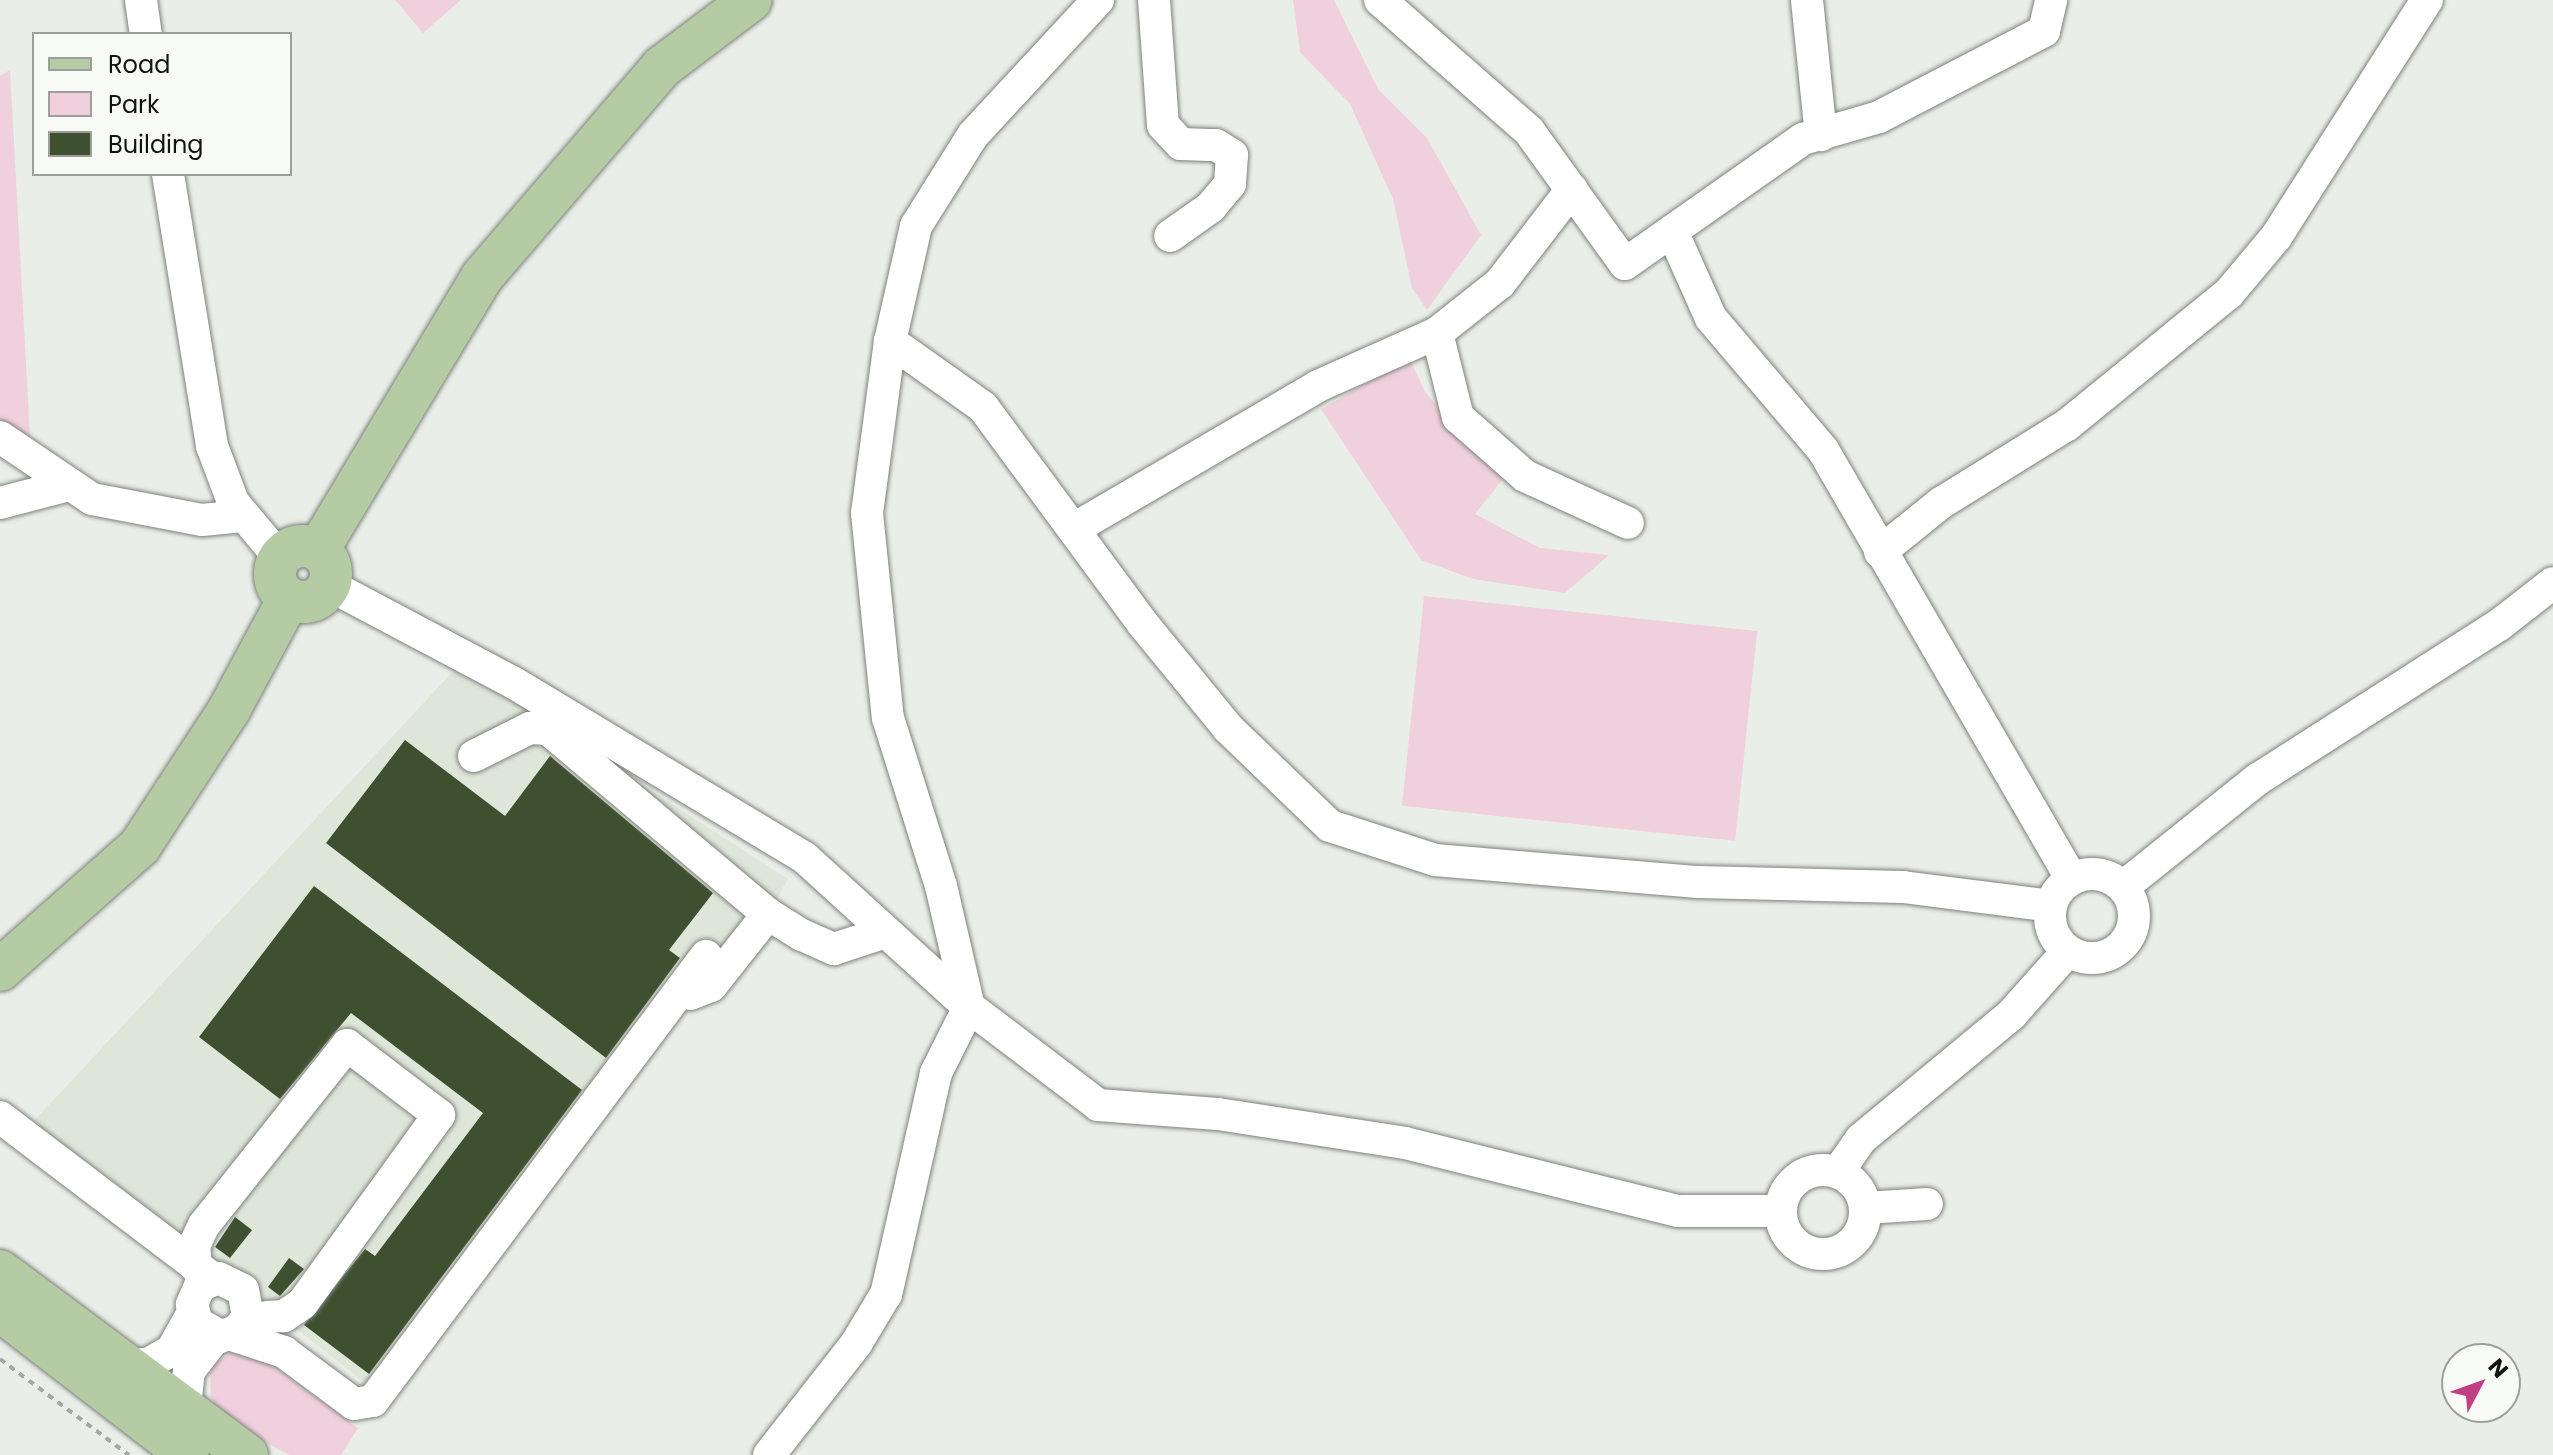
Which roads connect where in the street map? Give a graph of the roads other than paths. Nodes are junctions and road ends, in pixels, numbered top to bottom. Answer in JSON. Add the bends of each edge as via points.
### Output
{"nodes":[{"id":1,"x":751,"y":0,"type":"edge"},
{"id":2,"x":1098,"y":0,"type":"edge"},
{"id":3,"x":1154,"y":0,"type":"edge"},
{"id":4,"x":1380,"y":0,"type":"edge"},
{"id":5,"x":1807,"y":0,"type":"edge"},
{"id":6,"x":2051,"y":0,"type":"edge"},
{"id":7,"x":2427,"y":0,"type":"edge"},
{"id":8,"x":1821,"y":135,"type":"junction"},
{"id":9,"x":168,"y":176,"type":"edge"},
{"id":10,"x":1572,"y":189,"type":"junction"},
{"id":11,"x":1672,"y":231,"type":"junction"},
{"id":12,"x":1170,"y":236,"type":"dead end"},
{"id":13,"x":1437,"y":333,"type":"junction"},
{"id":14,"x":890,"y":341,"type":"junction"},
{"id":15,"x":0,"y":437,"type":"edge"},
{"id":16,"x":69,"y":485,"type":"junction"},
{"id":17,"x":0,"y":503,"type":"edge"},
{"id":18,"x":243,"y":516,"type":"junction"},
{"id":19,"x":1628,"y":523,"type":"dead end"},
{"id":20,"x":1077,"y":527,"type":"junction"},
{"id":21,"x":1880,"y":552,"type":"junction"},
{"id":22,"x":309,"y":564,"type":"junction"},
{"id":23,"x":2553,"y":583,"type":"edge"},
{"id":24,"x":474,"y":756,"type":"dead end"},
{"id":25,"x":2072,"y":879,"type":"junction"},
{"id":26,"x":2123,"y":887,"type":"junction"},
{"id":27,"x":2051,"y":906,"type":"junction"},
{"id":28,"x":768,"y":914,"type":"junction"},
{"id":29,"x":52,"y":924,"type":"junction"},
{"id":30,"x":883,"y":933,"type":"junction"},
{"id":31,"x":2068,"y":951,"type":"junction"},
{"id":32,"x":706,"y":956,"type":"dead end"},
{"id":33,"x":0,"y":961,"type":"edge"},
{"id":34,"x":0,"y":970,"type":"edge"},
{"id":35,"x":672,"y":1001,"type":"junction"},
{"id":36,"x":969,"y":1007,"type":"junction"},
{"id":37,"x":0,"y":1117,"type":"edge"},
{"id":38,"x":0,"y":1141,"type":"edge"},
{"id":39,"x":1838,"y":1172,"type":"junction"},
{"id":40,"x":1927,"y":1204,"type":"dead end"},
{"id":41,"x":1865,"y":1208,"type":"junction"},
{"id":42,"x":1781,"y":1211,"type":"junction"},
{"id":43,"x":0,"y":1271,"type":"edge"},
{"id":44,"x":207,"y":1273,"type":"junction"},
{"id":45,"x":193,"y":1307,"type":"junction"},
{"id":46,"x":258,"y":1307,"type":"junction"},
{"id":47,"x":0,"y":1310,"type":"edge"},
{"id":48,"x":225,"y":1335,"type":"junction"},
{"id":49,"x":122,"y":1365,"type":"junction"},
{"id":50,"x":377,"y":1395,"type":"junction"},
{"id":51,"x":191,"y":1437,"type":"edge"},
{"id":52,"x":247,"y":1455,"type":"edge"},
{"id":53,"x":769,"y":1455,"type":"edge"}],
"edges":[{"from":1,"to":22,"type":"main road","via":[[662,67],[482,277]]},
{"from":2,"to":14,"type":"street","via":[[973,135],[916,226]]},
{"from":3,"to":12,"type":"street","via":[[1163,125],[1181,144],[1216,145],[1232,155],[1230,184],[1211,207]]},
{"from":4,"to":10,"type":"street","via":[[1529,131]]},
{"from":5,"to":8,"type":"street"},
{"from":6,"to":8,"type":"street","via":[[2044,31],[1879,117]]},
{"from":7,"to":21,"type":"street","via":[[2276,237],[2229,293],[2067,425],[1941,503]]},
{"from":8,"to":11,"type":"street","via":[[1803,139]]},
{"from":9,"to":18,"type":"street","via":[[212,446]]},
{"from":10,"to":11,"type":"street","via":[[1625,264]]},
{"from":10,"to":13,"type":"street","via":[[1500,283]]},
{"from":11,"to":21,"type":"street","via":[[1711,318],[1823,450]]},
{"from":13,"to":19,"type":"street","via":[[1458,417],[1525,476]]},
{"from":13,"to":20,"type":"street","via":[[1318,386]]},
{"from":14,"to":20,"type":"street","via":[[983,407]]},
{"from":14,"to":36,"type":"street","via":[[867,513],[888,718],[941,886]]},
{"from":15,"to":16,"type":"street"},
{"from":16,"to":17,"type":"street"},
{"from":16,"to":18,"type":"street","via":[[92,499],[202,520]]},
{"from":18,"to":22,"type":"street"},
{"from":20,"to":27,"type":"street","via":[[1143,624],[1228,728],[1330,826],[1435,860],[1698,882],[1903,887]]},
{"from":21,"to":25,"type":"street"},
{"from":22,"to":29,"type":"main road","via":[[274,576],[289,598],[229,710],[140,846]]},
{"from":22,"to":30,"type":"street","via":[[805,858]]},
{"from":23,"to":26,"type":"street","via":[[2499,625],[2258,779]]},
{"from":24,"to":28,"type":"street","via":[[530,728],[548,729]]},
{"from":25,"to":26,"type":"street","via":[[2093,873]]},
{"from":25,"to":27,"type":"street"},
{"from":26,"to":31,"type":"street","via":[[2135,920],[2125,944],[2101,958]]},
{"from":27,"to":31,"type":"street","via":[[2054,934]]},
{"from":28,"to":30,"type":"street","via":[[834,949]]},
{"from":28,"to":35,"type":"street","via":[[711,986]]},
{"from":29,"to":33,"type":"main road"},
{"from":29,"to":34,"type":"main road"},
{"from":30,"to":36,"type":"street"},
{"from":31,"to":39,"type":"street","via":[[2012,1014],[1861,1139]]},
{"from":32,"to":35,"type":"street"},
{"from":35,"to":50,"type":"street"},
{"from":36,"to":42,"type":"street","via":[[1098,1105],[1218,1114],[1405,1143],[1678,1211]]},
{"from":36,"to":53,"type":"street","via":[[936,1073],[886,1294],[856,1344]]},
{"from":37,"to":44,"type":"street"},
{"from":38,"to":45,"type":"street","via":[[179,1278]]},
{"from":39,"to":41,"type":"street","via":[[1859,1189]]},
{"from":39,"to":42,"type":"street","via":[[1824,1169],[1797,1178]]},
{"from":40,"to":41,"type":"street"},
{"from":41,"to":42,"type":"street","via":[[1855,1241],[1831,1254],[1793,1242]]},
{"from":43,"to":49,"type":"main road"},
{"from":44,"to":45,"type":"street"},
{"from":44,"to":46,"type":"street","via":[[237,1283]]},
{"from":44,"to":46,"type":"street","via":[[194,1246],[204,1225],[347,1045],[439,1115],[302,1304],[284,1316]]},
{"from":45,"to":48,"type":"street","via":[[203,1330]]},
{"from":45,"to":49,"type":"street","via":[[183,1337],[164,1356],[148,1364]]},
{"from":46,"to":48,"type":"street"},
{"from":46,"to":50,"type":"street"},
{"from":47,"to":51,"type":"main road"},
{"from":48,"to":50,"type":"street","via":[[284,1352],[354,1404],[366,1405]]},
{"from":48,"to":51,"type":"street","via":[[189,1371]]},
{"from":49,"to":51,"type":"main road"},
{"from":51,"to":52,"type":"main road"}]}
